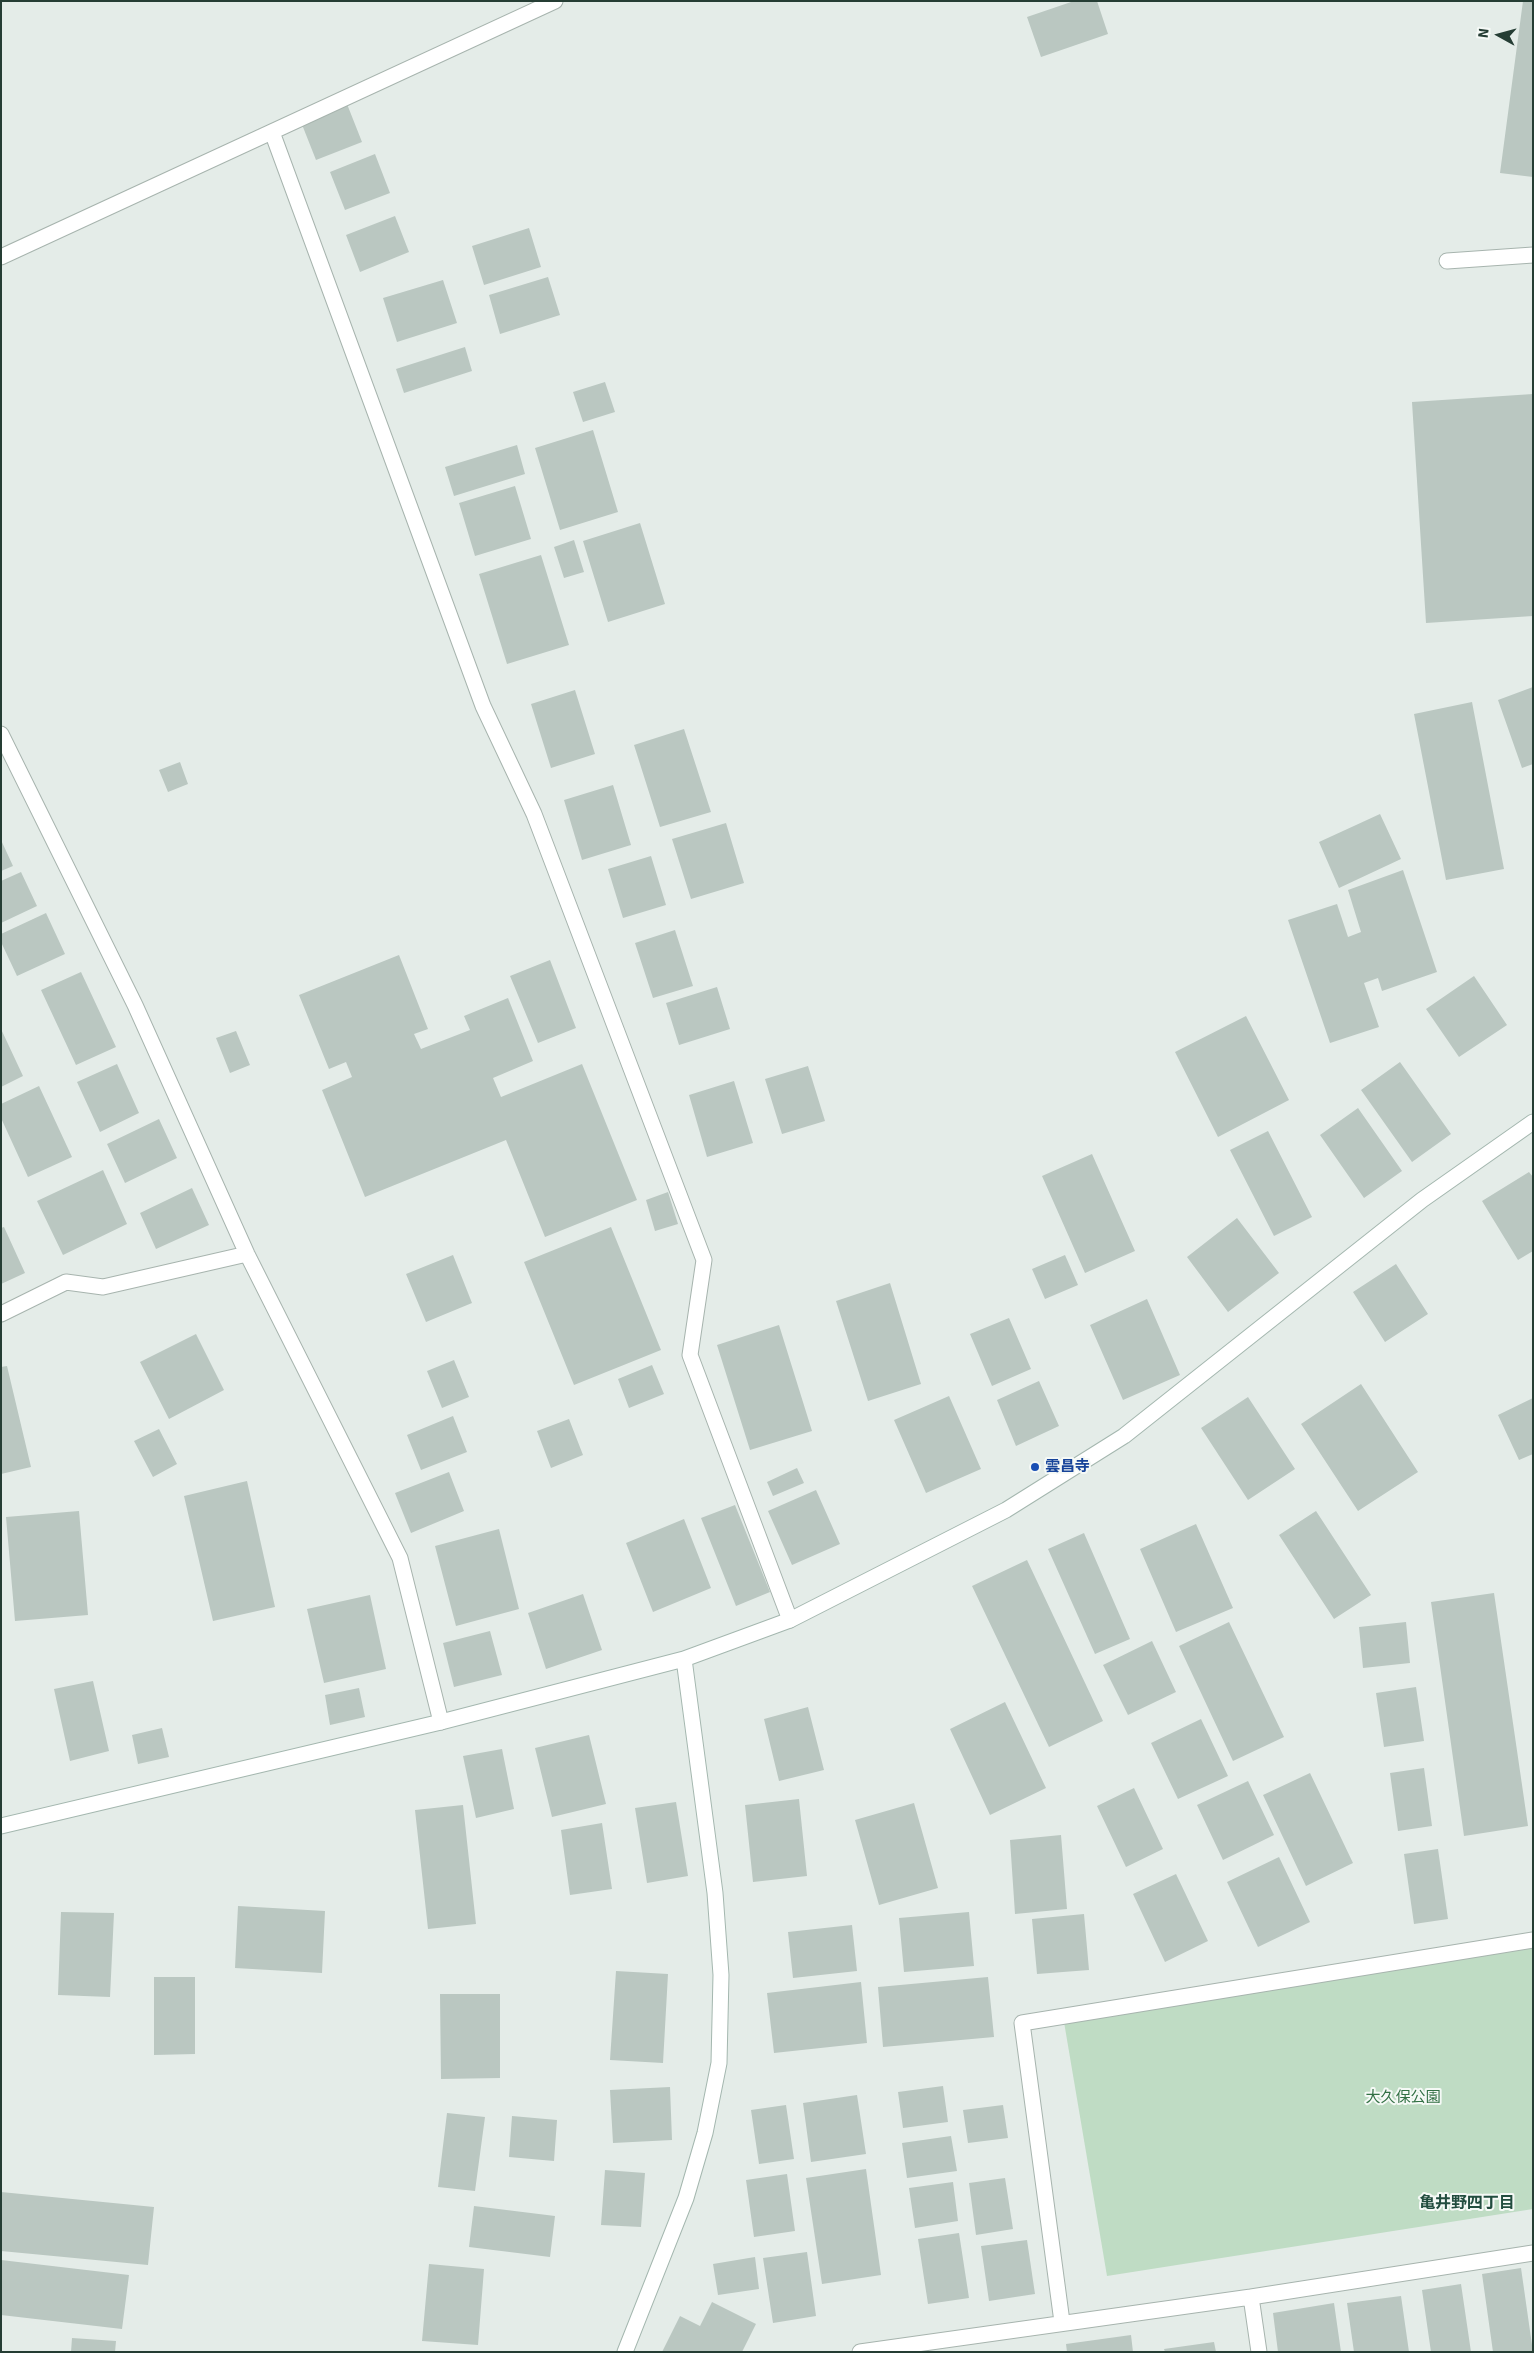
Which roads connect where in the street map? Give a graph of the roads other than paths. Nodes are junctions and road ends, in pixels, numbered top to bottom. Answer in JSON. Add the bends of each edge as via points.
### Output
{"nodes":[{"id":1,"x":555,"y":1,"type":"edge"},
{"id":2,"x":272,"y":132,"type":"junction"},
{"id":3,"x":1533,"y":255,"type":"edge"},
{"id":4,"x":1,"y":257,"type":"edge"},
{"id":5,"x":1447,"y":261,"type":"dead end"},
{"id":6,"x":1,"y":734,"type":"edge"},
{"id":7,"x":1533,"y":1122,"type":"edge"},
{"id":8,"x":247,"y":1254,"type":"junction"},
{"id":9,"x":1,"y":1314,"type":"edge"},
{"id":10,"x":790,"y":1620,"type":"junction"},
{"id":11,"x":684,"y":1659,"type":"junction"},
{"id":12,"x":441,"y":1722,"type":"junction"},
{"id":13,"x":1,"y":1826,"type":"edge"},
{"id":14,"x":1533,"y":1940,"type":"edge"},
{"id":15,"x":1533,"y":2253,"type":"edge"},
{"id":16,"x":1251,"y":2297,"type":"junction"},
{"id":17,"x":1062,"y":2322,"type":"junction"},
{"id":18,"x":625,"y":2352,"type":"edge"},
{"id":19,"x":860,"y":2352,"type":"edge"},
{"id":20,"x":1259,"y":2352,"type":"edge"}],
"edges":[{"from":1,"to":2,"type":"street"},
{"from":2,"to":4,"type":"street"},
{"from":2,"to":10,"type":"street","via":[[483,706],[534,814],[704,1260],[690,1355]]},
{"from":3,"to":5,"type":"street"},
{"from":6,"to":8,"type":"street","via":[[135,1005]]},
{"from":7,"to":10,"type":"street","via":[[1422,1200],[1124,1436],[1006,1510]]},
{"from":8,"to":9,"type":"street","via":[[103,1287],[66,1282]]},
{"from":8,"to":12,"type":"street","via":[[400,1558]]},
{"from":10,"to":11,"type":"street"},
{"from":11,"to":12,"type":"street"},
{"from":11,"to":18,"type":"street","via":[[715,1893],[721,1975],[719,2063],[705,2133],[686,2198]]},
{"from":12,"to":13,"type":"street"},
{"from":14,"to":17,"type":"street","via":[[1022,2023]]},
{"from":15,"to":16,"type":"street"},
{"from":16,"to":17,"type":"street"},
{"from":16,"to":20,"type":"street"},
{"from":17,"to":19,"type":"street"}]}
